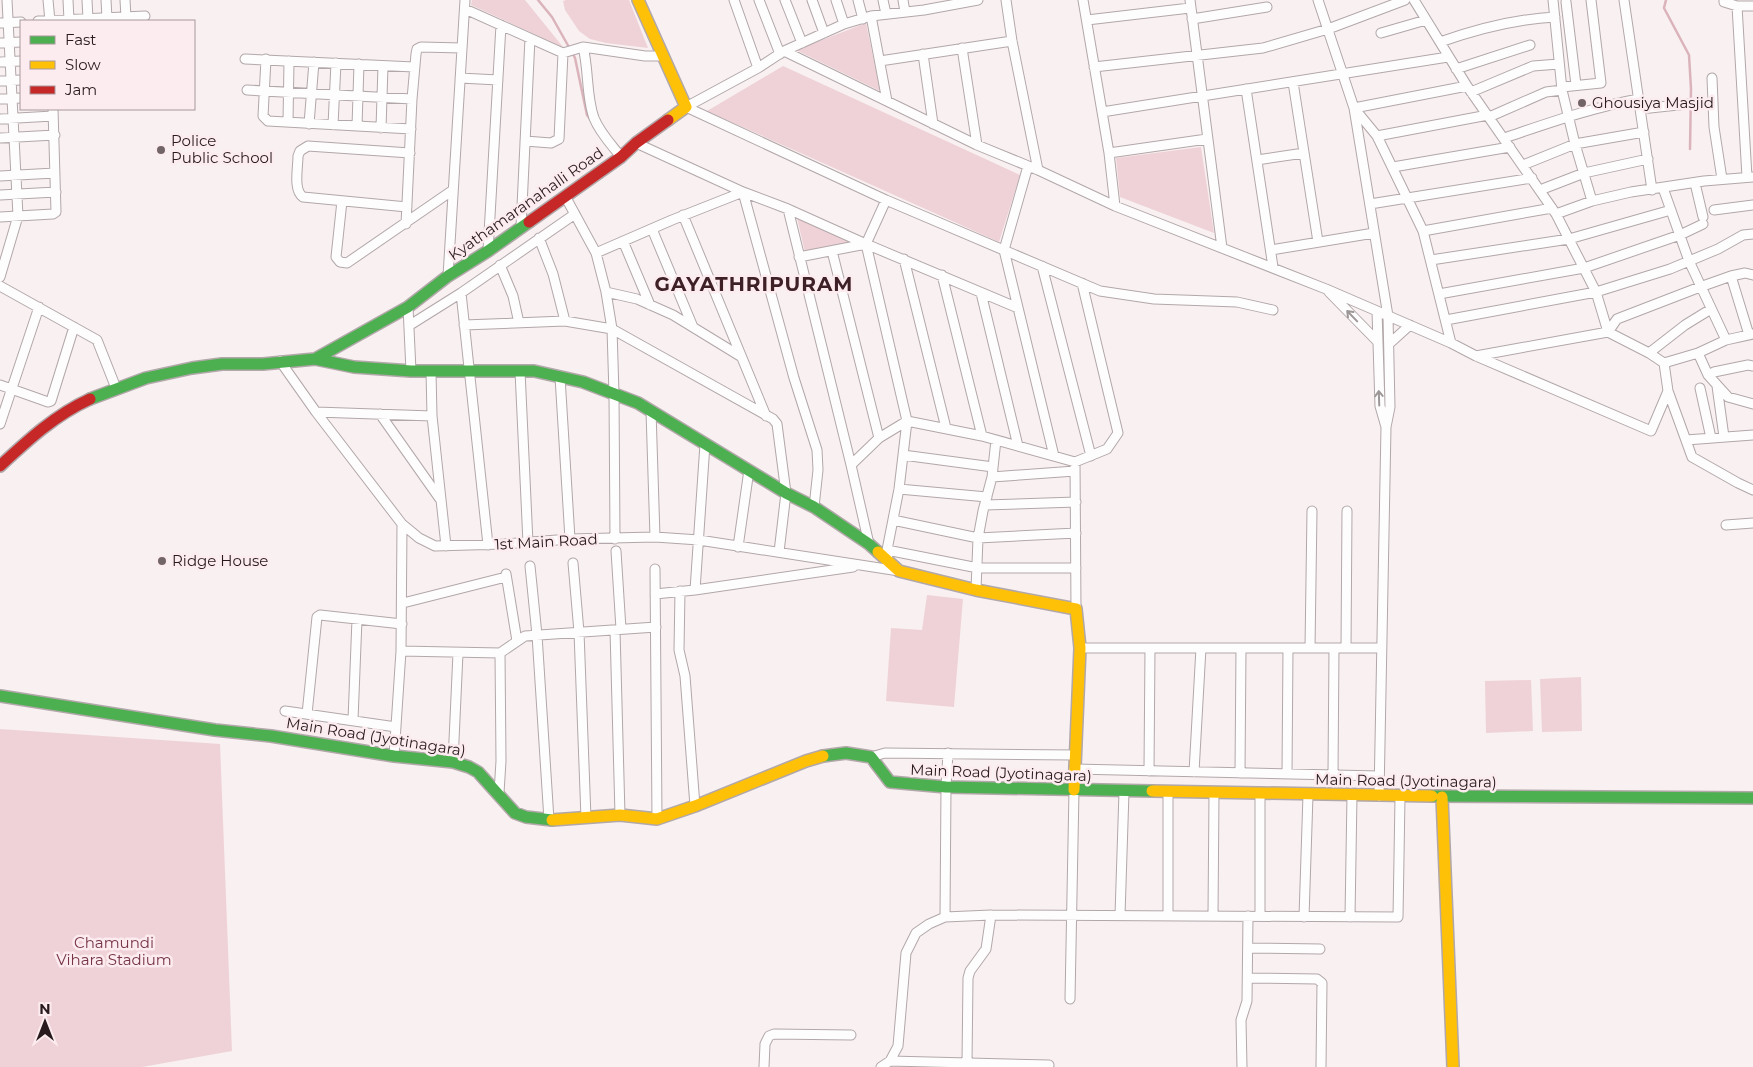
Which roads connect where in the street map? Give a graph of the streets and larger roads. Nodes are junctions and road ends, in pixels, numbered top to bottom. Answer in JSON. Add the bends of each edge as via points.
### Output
{"nodes":[{"id":1,"x":7,"y":0,"type":"edge"},
{"id":2,"x":48,"y":0,"type":"edge"},
{"id":3,"x":68,"y":0,"type":"edge"},
{"id":4,"x":87,"y":0,"type":"edge"},
{"id":5,"x":106,"y":0,"type":"edge"},
{"id":6,"x":125,"y":0,"type":"edge"},
{"id":7,"x":638,"y":0,"type":"edge"},
{"id":8,"x":734,"y":0,"type":"edge"},
{"id":9,"x":759,"y":0,"type":"edge"},
{"id":10,"x":785,"y":0,"type":"edge"},
{"id":11,"x":812,"y":0,"type":"edge"},
{"id":12,"x":836,"y":0,"type":"edge"},
{"id":13,"x":858,"y":0,"type":"edge"},
{"id":14,"x":884,"y":0,"type":"edge"},
{"id":15,"x":903,"y":0,"type":"edge"},
{"id":16,"x":922,"y":0,"type":"edge"},
{"id":17,"x":978,"y":0,"type":"edge"},
{"id":18,"x":1006,"y":0,"type":"edge"},
{"id":19,"x":1083,"y":0,"type":"edge"},
{"id":20,"x":1318,"y":0,"type":"edge"},
{"id":21,"x":1405,"y":0,"type":"edge"},
{"id":22,"x":1414,"y":0,"type":"edge"},
{"id":23,"x":1553,"y":0,"type":"edge"},
{"id":24,"x":1591,"y":0,"type":"edge"},
{"id":25,"x":1624,"y":0,"type":"edge"},
{"id":26,"x":1724,"y":0,"type":"edge"},
{"id":27,"x":956,"y":2,"type":"edge"},
{"id":28,"x":1566,"y":2,"type":"dead end"},
{"id":29,"x":941,"y":3,"type":"edge"},
{"id":30,"x":465,"y":4,"type":"edge"},
{"id":31,"x":1190,"y":4,"type":"edge"},
{"id":32,"x":1737,"y":6,"type":"junction"},
{"id":33,"x":1753,"y":6,"type":"edge"},
{"id":34,"x":1266,"y":7,"type":"dead end"},
{"id":35,"x":924,"y":10,"type":"junction"},
{"id":36,"x":905,"y":12,"type":"junction"},
{"id":37,"x":886,"y":14,"type":"junction"},
{"id":38,"x":145,"y":16,"type":"dead end"},
{"id":39,"x":126,"y":17,"type":"junction"},
{"id":40,"x":107,"y":18,"type":"junction"},
{"id":41,"x":867,"y":18,"type":"junction"},
{"id":42,"x":1555,"y":18,"type":"junction"},
{"id":43,"x":88,"y":19,"type":"junction"},
{"id":44,"x":1192,"y":19,"type":"junction"},
{"id":45,"x":50,"y":20,"type":"edge"},
{"id":46,"x":69,"y":20,"type":"joint"},
{"id":47,"x":1086,"y":20,"type":"junction"},
{"id":48,"x":1426,"y":20,"type":"junction"},
{"id":49,"x":20,"y":22,"type":"edge"},
{"id":50,"x":4,"y":23,"type":"edge"},
{"id":51,"x":844,"y":24,"type":"junction"},
{"id":52,"x":501,"y":25,"type":"junction"},
{"id":53,"x":1328,"y":29,"type":"junction"},
{"id":54,"x":824,"y":33,"type":"junction"},
{"id":55,"x":1381,"y":33,"type":"dead end"},
{"id":56,"x":530,"y":38,"type":"junction"},
{"id":57,"x":1012,"y":41,"type":"junction"},
{"id":58,"x":20,"y":42,"type":"edge"},
{"id":59,"x":1440,"y":42,"type":"junction"},
{"id":60,"x":4,"y":43,"type":"edge"},
{"id":61,"x":802,"y":43,"type":"junction"},
{"id":62,"x":1530,"y":45,"type":"dead end"},
{"id":63,"x":462,"y":48,"type":"junction"},
{"id":64,"x":962,"y":48,"type":"junction"},
{"id":65,"x":572,"y":50,"type":"junction"},
{"id":66,"x":782,"y":53,"type":"junction"},
{"id":67,"x":923,"y":54,"type":"junction"},
{"id":68,"x":662,"y":56,"type":"junction"},
{"id":69,"x":1198,"y":56,"type":"junction"},
{"id":70,"x":1448,"y":57,"type":"junction"},
{"id":71,"x":245,"y":58,"type":"dead end"},
{"id":72,"x":266,"y":59,"type":"junction"},
{"id":73,"x":880,"y":60,"type":"junction"},
{"id":74,"x":20,"y":61,"type":"edge"},
{"id":75,"x":289,"y":61,"type":"junction"},
{"id":76,"x":0,"y":62,"type":"edge"},
{"id":77,"x":10,"y":62,"type":"junction"},
{"id":78,"x":314,"y":62,"type":"junction"},
{"id":79,"x":336,"y":63,"type":"junction"},
{"id":80,"x":359,"y":64,"type":"junction"},
{"id":81,"x":1559,"y":64,"type":"junction"},
{"id":82,"x":383,"y":66,"type":"junction"},
{"id":83,"x":414,"y":67,"type":"junction"},
{"id":84,"x":1094,"y":67,"type":"junction"},
{"id":85,"x":758,"y":68,"type":"junction"},
{"id":86,"x":1456,"y":69,"type":"junction"},
{"id":87,"x":1343,"y":74,"type":"junction"},
{"id":88,"x":460,"y":78,"type":"junction"},
{"id":89,"x":1712,"y":78,"type":"dead end"},
{"id":90,"x":20,"y":80,"type":"edge"},
{"id":91,"x":498,"y":80,"type":"junction"},
{"id":92,"x":0,"y":81,"type":"edge"},
{"id":93,"x":11,"y":81,"type":"junction"},
{"id":94,"x":1293,"y":82,"type":"junction"},
{"id":95,"x":1576,"y":86,"type":"junction"},
{"id":96,"x":1246,"y":89,"type":"junction"},
{"id":97,"x":1469,"y":89,"type":"junction"},
{"id":98,"x":1562,"y":89,"type":"junction"},
{"id":99,"x":247,"y":90,"type":"dead end"},
{"id":100,"x":264,"y":91,"type":"junction"},
{"id":101,"x":288,"y":92,"type":"junction"},
{"id":102,"x":311,"y":94,"type":"junction"},
{"id":103,"x":334,"y":95,"type":"junction"},
{"id":104,"x":358,"y":96,"type":"junction"},
{"id":105,"x":1201,"y":96,"type":"junction"},
{"id":106,"x":16,"y":98,"type":"edge"},
{"id":107,"x":382,"y":98,"type":"junction"},
{"id":108,"x":0,"y":99,"type":"edge"},
{"id":109,"x":412,"y":99,"type":"junction"},
{"id":110,"x":1639,"y":99,"type":"junction"},
{"id":111,"x":887,"y":101,"type":"junction"},
{"id":112,"x":1687,"y":104,"type":"dead end"},
{"id":113,"x":686,"y":107,"type":"junction"},
{"id":114,"x":1354,"y":108,"type":"junction"},
{"id":115,"x":1641,"y":109,"type":"junction"},
{"id":116,"x":53,"y":112,"type":"edge"},
{"id":117,"x":1102,"y":112,"type":"junction"},
{"id":118,"x":1488,"y":116,"type":"junction"},
{"id":119,"x":1568,"y":116,"type":"junction"},
{"id":120,"x":13,"y":118,"type":"junction"},
{"id":121,"x":0,"y":119,"type":"edge"},
{"id":122,"x":288,"y":122,"type":"junction"},
{"id":123,"x":309,"y":124,"type":"junction"},
{"id":124,"x":933,"y":124,"type":"junction"},
{"id":125,"x":334,"y":125,"type":"junction"},
{"id":126,"x":357,"y":126,"type":"junction"},
{"id":127,"x":381,"y":128,"type":"junction"},
{"id":128,"x":411,"y":129,"type":"junction"},
{"id":129,"x":1644,"y":132,"type":"junction"},
{"id":130,"x":1749,"y":132,"type":"edge"},
{"id":131,"x":54,"y":135,"type":"junction"},
{"id":132,"x":1377,"y":136,"type":"junction"},
{"id":133,"x":14,"y":137,"type":"junction"},
{"id":134,"x":0,"y":138,"type":"edge"},
{"id":135,"x":1504,"y":138,"type":"junction"},
{"id":136,"x":1207,"y":139,"type":"junction"},
{"id":137,"x":525,"y":141,"type":"junction"},
{"id":138,"x":636,"y":143,"type":"junction"},
{"id":139,"x":1575,"y":144,"type":"junction"},
{"id":140,"x":977,"y":145,"type":"junction"},
{"id":141,"x":1510,"y":147,"type":"junction"},
{"id":142,"x":410,"y":153,"type":"junction"},
{"id":143,"x":1109,"y":153,"type":"junction"},
{"id":144,"x":1304,"y":153,"type":"junction"},
{"id":145,"x":621,"y":156,"type":"junction"},
{"id":146,"x":1648,"y":159,"type":"junction"},
{"id":147,"x":1257,"y":160,"type":"junction"},
{"id":148,"x":1523,"y":165,"type":"junction"},
{"id":149,"x":1028,"y":166,"type":"junction"},
{"id":150,"x":1393,"y":167,"type":"junction"},
{"id":151,"x":1038,"y":170,"type":"junction"},
{"id":152,"x":1584,"y":172,"type":"junction"},
{"id":153,"x":55,"y":173,"type":"junction"},
{"id":154,"x":16,"y":175,"type":"junction"},
{"id":155,"x":0,"y":176,"type":"edge"},
{"id":156,"x":1750,"y":177,"type":"edge"},
{"id":157,"x":1532,"y":178,"type":"junction"},
{"id":158,"x":1722,"y":179,"type":"junction"},
{"id":159,"x":1695,"y":182,"type":"junction"},
{"id":160,"x":1663,"y":188,"type":"junction"},
{"id":161,"x":453,"y":190,"type":"junction"},
{"id":162,"x":1540,"y":190,"type":"junction"},
{"id":163,"x":1652,"y":190,"type":"junction"},
{"id":164,"x":56,"y":192,"type":"junction"},
{"id":165,"x":743,"y":192,"type":"junction"},
{"id":166,"x":17,"y":194,"type":"junction"},
{"id":167,"x":0,"y":195,"type":"edge"},
{"id":168,"x":565,"y":196,"type":"junction"},
{"id":169,"x":1408,"y":197,"type":"junction"},
{"id":170,"x":886,"y":200,"type":"junction"},
{"id":171,"x":342,"y":201,"type":"junction"},
{"id":172,"x":1592,"y":201,"type":"junction"},
{"id":173,"x":1370,"y":204,"type":"junction"},
{"id":174,"x":1753,"y":205,"type":"edge"},
{"id":175,"x":1115,"y":206,"type":"junction"},
{"id":176,"x":407,"y":207,"type":"junction"},
{"id":177,"x":788,"y":208,"type":"junction"},
{"id":178,"x":1671,"y":210,"type":"junction"},
{"id":179,"x":1714,"y":210,"type":"dead end"},
{"id":180,"x":1554,"y":211,"type":"junction"},
{"id":181,"x":575,"y":214,"type":"junction"},
{"id":182,"x":683,"y":215,"type":"junction"},
{"id":183,"x":18,"y":216,"type":"junction"},
{"id":184,"x":0,"y":218,"type":"edge"},
{"id":185,"x":406,"y":224,"type":"junction"},
{"id":186,"x":521,"y":227,"type":"junction"},
{"id":187,"x":652,"y":229,"type":"junction"},
{"id":188,"x":1423,"y":231,"type":"junction"},
{"id":189,"x":1374,"y":233,"type":"junction"},
{"id":190,"x":1753,"y":234,"type":"edge"},
{"id":191,"x":1680,"y":235,"type":"junction"},
{"id":192,"x":539,"y":238,"type":"junction"},
{"id":193,"x":1569,"y":239,"type":"junction"},
{"id":194,"x":623,"y":241,"type":"junction"},
{"id":195,"x":1318,"y":242,"type":"junction"},
{"id":196,"x":866,"y":244,"type":"junction"},
{"id":197,"x":1222,"y":248,"type":"junction"},
{"id":198,"x":1004,"y":250,"type":"junction"},
{"id":199,"x":1271,"y":250,"type":"junction"},
{"id":200,"x":488,"y":251,"type":"junction"},
{"id":201,"x":596,"y":252,"type":"junction"},
{"id":202,"x":832,"y":252,"type":"junction"},
{"id":203,"x":799,"y":257,"type":"junction"},
{"id":204,"x":904,"y":259,"type":"junction"},
{"id":205,"x":1431,"y":260,"type":"junction"},
{"id":206,"x":1689,"y":261,"type":"junction"},
{"id":207,"x":500,"y":265,"type":"junction"},
{"id":208,"x":1042,"y":266,"type":"junction"},
{"id":209,"x":1273,"y":267,"type":"junction"},
{"id":210,"x":1584,"y":268,"type":"junction"},
{"id":211,"x":942,"y":275,"type":"junction"},
{"id":212,"x":1753,"y":275,"type":"edge"},
{"id":213,"x":448,"y":276,"type":"junction"},
{"id":214,"x":1731,"y":276,"type":"junction"},
{"id":215,"x":0,"y":277,"type":"edge"},
{"id":216,"x":1082,"y":283,"type":"junction"},
{"id":217,"x":0,"y":286,"type":"edge"},
{"id":218,"x":1700,"y":287,"type":"junction"},
{"id":219,"x":1326,"y":289,"type":"junction"},
{"id":220,"x":606,"y":292,"type":"junction"},
{"id":221,"x":1596,"y":292,"type":"junction"},
{"id":222,"x":461,"y":293,"type":"junction"},
{"id":223,"x":981,"y":293,"type":"junction"},
{"id":224,"x":1439,"y":294,"type":"junction"},
{"id":225,"x":650,"y":305,"type":"junction"},
{"id":226,"x":39,"y":307,"type":"junction"},
{"id":227,"x":408,"y":307,"type":"junction"},
{"id":228,"x":1018,"y":308,"type":"junction"},
{"id":229,"x":1711,"y":309,"type":"junction"},
{"id":230,"x":1273,"y":310,"type":"dead end"},
{"id":231,"x":1377,"y":311,"type":"junction"},
{"id":232,"x":1388,"y":316,"type":"junction"},
{"id":233,"x":1446,"y":320,"type":"junction"},
{"id":234,"x":565,"y":321,"type":"junction"},
{"id":235,"x":519,"y":323,"type":"junction"},
{"id":236,"x":410,"y":325,"type":"junction"},
{"id":237,"x":464,"y":325,"type":"junction"},
{"id":238,"x":1410,"y":326,"type":"junction"},
{"id":239,"x":74,"y":327,"type":"junction"},
{"id":240,"x":693,"y":327,"type":"junction"},
{"id":241,"x":612,"y":329,"type":"junction"},
{"id":242,"x":1608,"y":332,"type":"junction"},
{"id":243,"x":1751,"y":334,"type":"edge"},
{"id":244,"x":1726,"y":340,"type":"junction"},
{"id":245,"x":1378,"y":342,"type":"junction"},
{"id":246,"x":1451,"y":343,"type":"junction"},
{"id":247,"x":1389,"y":344,"type":"junction"},
{"id":248,"x":1649,"y":353,"type":"junction"},
{"id":249,"x":1698,"y":353,"type":"junction"},
{"id":250,"x":740,"y":356,"type":"junction"},
{"id":251,"x":1476,"y":356,"type":"junction"},
{"id":252,"x":315,"y":359,"type":"junction"},
{"id":253,"x":278,"y":362,"type":"junction"},
{"id":254,"x":1664,"y":363,"type":"junction"},
{"id":255,"x":1753,"y":366,"type":"edge"},
{"id":256,"x":411,"y":371,"type":"junction"},
{"id":257,"x":431,"y":371,"type":"junction"},
{"id":258,"x":469,"y":371,"type":"junction"},
{"id":259,"x":520,"y":371,"type":"junction"},
{"id":260,"x":1708,"y":376,"type":"junction"},
{"id":261,"x":560,"y":377,"type":"junction"},
{"id":262,"x":115,"y":384,"type":"junction"},
{"id":263,"x":0,"y":385,"type":"edge"},
{"id":264,"x":1717,"y":386,"type":"junction"},
{"id":265,"x":1700,"y":388,"type":"dead end"},
{"id":266,"x":12,"y":389,"type":"junction"},
{"id":267,"x":1668,"y":391,"type":"junction"},
{"id":268,"x":614,"y":394,"type":"junction"},
{"id":269,"x":1753,"y":404,"type":"edge"},
{"id":270,"x":651,"y":411,"type":"junction"},
{"id":271,"x":316,"y":412,"type":"junction"},
{"id":272,"x":380,"y":414,"type":"junction"},
{"id":273,"x":432,"y":416,"type":"junction"},
{"id":274,"x":766,"y":416,"type":"junction"},
{"id":275,"x":908,"y":421,"type":"junction"},
{"id":276,"x":0,"y":424,"type":"edge"},
{"id":277,"x":1386,"y":427,"type":"junction"},
{"id":278,"x":946,"y":428,"type":"junction"},
{"id":279,"x":1753,"y":435,"type":"edge"},
{"id":280,"x":982,"y":436,"type":"junction"},
{"id":281,"x":1724,"y":437,"type":"junction"},
{"id":282,"x":879,"y":438,"type":"junction"},
{"id":283,"x":1711,"y":438,"type":"junction"},
{"id":284,"x":996,"y":440,"type":"junction"},
{"id":285,"x":1686,"y":440,"type":"junction"},
{"id":286,"x":705,"y":444,"type":"junction"},
{"id":287,"x":1018,"y":446,"type":"junction"},
{"id":288,"x":0,"y":455,"type":"edge"},
{"id":289,"x":903,"y":455,"type":"junction"},
{"id":290,"x":1054,"y":456,"type":"junction"},
{"id":291,"x":1091,"y":456,"type":"junction"},
{"id":292,"x":0,"y":466,"type":"edge"},
{"id":293,"x":851,"y":466,"type":"junction"},
{"id":294,"x":1075,"y":466,"type":"junction"},
{"id":295,"x":993,"y":467,"type":"junction"},
{"id":296,"x":749,"y":470,"type":"junction"},
{"id":297,"x":992,"y":477,"type":"junction"},
{"id":298,"x":899,"y":488,"type":"junction"},
{"id":299,"x":1753,"y":490,"type":"edge"},
{"id":300,"x":786,"y":493,"type":"junction"},
{"id":301,"x":440,"y":499,"type":"junction"},
{"id":302,"x":986,"y":501,"type":"junction"},
{"id":303,"x":1076,"y":502,"type":"junction"},
{"id":304,"x":814,"y":507,"type":"junction"},
{"id":305,"x":1312,"y":511,"type":"dead end"},
{"id":306,"x":1347,"y":511,"type":"dead end"},
{"id":307,"x":893,"y":520,"type":"junction"},
{"id":308,"x":1753,"y":522,"type":"edge"},
{"id":309,"x":402,"y":524,"type":"junction"},
{"id":310,"x":1726,"y":525,"type":"dead end"},
{"id":311,"x":1076,"y":533,"type":"junction"},
{"id":312,"x":655,"y":537,"type":"junction"},
{"id":313,"x":978,"y":538,"type":"junction"},
{"id":314,"x":570,"y":539,"type":"junction"},
{"id":315,"x":615,"y":539,"type":"junction"},
{"id":316,"x":698,"y":540,"type":"junction"},
{"id":317,"x":528,"y":543,"type":"junction"},
{"id":318,"x":488,"y":544,"type":"junction"},
{"id":319,"x":869,"y":544,"type":"junction"},
{"id":320,"x":446,"y":546,"type":"junction"},
{"id":321,"x":738,"y":547,"type":"junction"},
{"id":322,"x":616,"y":551,"type":"dead end"},
{"id":323,"x":779,"y":552,"type":"junction"},
{"id":324,"x":888,"y":556,"type":"junction"},
{"id":325,"x":573,"y":563,"type":"dead end"},
{"id":326,"x":862,"y":565,"type":"junction"},
{"id":327,"x":530,"y":566,"type":"dead end"},
{"id":328,"x":978,"y":568,"type":"junction"},
{"id":329,"x":1076,"y":568,"type":"junction"},
{"id":330,"x":655,"y":569,"type":"dead end"},
{"id":331,"x":899,"y":571,"type":"junction"},
{"id":332,"x":695,"y":590,"type":"junction"},
{"id":333,"x":976,"y":590,"type":"junction"},
{"id":334,"x":680,"y":591,"type":"junction"},
{"id":335,"x":655,"y":594,"type":"junction"},
{"id":336,"x":403,"y":602,"type":"junction"},
{"id":337,"x":1076,"y":609,"type":"junction"},
{"id":338,"x":357,"y":619,"type":"junction"},
{"id":339,"x":402,"y":624,"type":"junction"},
{"id":340,"x":656,"y":627,"type":"junction"},
{"id":341,"x":618,"y":630,"type":"junction"},
{"id":342,"x":579,"y":632,"type":"junction"},
{"id":343,"x":537,"y":635,"type":"junction"},
{"id":344,"x":517,"y":641,"type":"junction"},
{"id":345,"x":1080,"y":648,"type":"junction"},
{"id":346,"x":1150,"y":648,"type":"junction"},
{"id":347,"x":1201,"y":648,"type":"junction"},
{"id":348,"x":1241,"y":648,"type":"junction"},
{"id":349,"x":1288,"y":648,"type":"junction"},
{"id":350,"x":1310,"y":648,"type":"junction"},
{"id":351,"x":1334,"y":648,"type":"junction"},
{"id":352,"x":1346,"y":648,"type":"junction"},
{"id":353,"x":1382,"y":648,"type":"junction"},
{"id":354,"x":401,"y":651,"type":"junction"},
{"id":355,"x":458,"y":653,"type":"junction"},
{"id":356,"x":500,"y":653,"type":"junction"},
{"id":357,"x":0,"y":696,"type":"edge"},
{"id":358,"x":285,"y":711,"type":"dead end"},
{"id":359,"x":307,"y":714,"type":"junction"},
{"id":360,"x":353,"y":720,"type":"junction"},
{"id":361,"x":396,"y":727,"type":"junction"},
{"id":362,"x":948,"y":754,"type":"junction"},
{"id":363,"x":1075,"y":755,"type":"junction"},
{"id":364,"x":394,"y":756,"type":"junction"},
{"id":365,"x":871,"y":757,"type":"junction"},
{"id":366,"x":453,"y":762,"type":"junction"},
{"id":367,"x":1074,"y":769,"type":"junction"},
{"id":368,"x":1149,"y":771,"type":"junction"},
{"id":369,"x":1194,"y":772,"type":"junction"},
{"id":370,"x":1240,"y":773,"type":"junction"},
{"id":371,"x":1287,"y":774,"type":"junction"},
{"id":372,"x":1332,"y":775,"type":"junction"},
{"id":373,"x":1379,"y":776,"type":"junction"},
{"id":374,"x":946,"y":787,"type":"junction"},
{"id":375,"x":1074,"y":790,"type":"junction"},
{"id":376,"x":1124,"y":792,"type":"junction"},
{"id":377,"x":498,"y":793,"type":"junction"},
{"id":378,"x":1168,"y":793,"type":"junction"},
{"id":379,"x":1214,"y":793,"type":"junction"},
{"id":380,"x":1260,"y":793,"type":"junction"},
{"id":381,"x":1308,"y":795,"type":"junction"},
{"id":382,"x":1352,"y":795,"type":"junction"},
{"id":383,"x":1379,"y":796,"type":"junction"},
{"id":384,"x":1442,"y":796,"type":"junction"},
{"id":385,"x":1400,"y":797,"type":"junction"},
{"id":386,"x":1753,"y":798,"type":"edge"},
{"id":387,"x":695,"y":806,"type":"junction"},
{"id":388,"x":620,"y":815,"type":"junction"},
{"id":389,"x":586,"y":818,"type":"junction"},
{"id":390,"x":657,"y":819,"type":"junction"},
{"id":391,"x":549,"y":820,"type":"junction"},
{"id":392,"x":991,"y":915,"type":"junction"},
{"id":393,"x":1072,"y":915,"type":"junction"},
{"id":394,"x":1120,"y":915,"type":"junction"},
{"id":395,"x":1168,"y":916,"type":"junction"},
{"id":396,"x":1213,"y":916,"type":"junction"},
{"id":397,"x":1248,"y":916,"type":"junction"},
{"id":398,"x":1260,"y":916,"type":"junction"},
{"id":399,"x":945,"y":917,"type":"junction"},
{"id":400,"x":1304,"y":917,"type":"junction"},
{"id":401,"x":1350,"y":917,"type":"junction"},
{"id":402,"x":1248,"y":948,"type":"junction"},
{"id":403,"x":1320,"y":949,"type":"dead end"},
{"id":404,"x":1248,"y":978,"type":"junction"},
{"id":405,"x":1070,"y":999,"type":"dead end"},
{"id":406,"x":851,"y":1035,"type":"dead end"},
{"id":407,"x":890,"y":1061,"type":"junction"},
{"id":408,"x":967,"y":1063,"type":"junction"},
{"id":409,"x":1048,"y":1065,"type":"dead end"},
{"id":410,"x":764,"y":1067,"type":"edge"},
{"id":411,"x":881,"y":1067,"type":"edge"},
{"id":412,"x":1242,"y":1067,"type":"edge"},
{"id":413,"x":1321,"y":1067,"type":"edge"},
{"id":414,"x":1452,"y":1067,"type":"edge"}],
"edges":[{"from":1,"to":50,"type":"street"},
{"from":2,"to":45,"type":"street"},
{"from":3,"to":46,"type":"street"},
{"from":4,"to":43,"type":"street"},
{"from":5,"to":40,"type":"street"},
{"from":6,"to":39,"type":"street"},
{"from":7,"to":68,"type":"street"},
{"from":8,"to":85,"type":"street"},
{"from":9,"to":66,"type":"street"},
{"from":10,"to":61,"type":"street"},
{"from":11,"to":54,"type":"street"},
{"from":12,"to":51,"type":"street"},
{"from":13,"to":41,"type":"street"},
{"from":14,"to":37,"type":"street"},
{"from":15,"to":36,"type":"street"},
{"from":16,"to":35,"type":"street"},
{"from":17,"to":27,"type":"street","name":"Kyathamaranahalli Road"},
{"from":18,"to":57,"type":"street"},
{"from":19,"to":47,"type":"street"},
{"from":20,"to":53,"type":"street"},
{"from":21,"to":53,"type":"street"},
{"from":22,"to":48,"type":"street"},
{"from":23,"to":42,"type":"street"},
{"from":24,"to":95,"type":"street","via":[[1601,83]]},
{"from":25,"to":110,"type":"street"},
{"from":26,"to":32,"type":"street"},
{"from":27,"to":29,"type":"street","name":"Kyathamaranahalli Road"},
{"from":28,"to":95,"type":"street"},
{"from":29,"to":35,"type":"street","name":"Kyathamaranahalli Road"},
{"from":30,"to":52,"type":"street"},
{"from":30,"to":63,"type":"street"},
{"from":31,"to":44,"type":"street"},
{"from":31,"to":47,"type":"street"},
{"from":32,"to":33,"type":"street"},
{"from":32,"to":130,"type":"street"},
{"from":34,"to":44,"type":"street"},
{"from":35,"to":36,"type":"street","name":"Kyathamaranahalli Road"},
{"from":36,"to":37,"type":"street","name":"Kyathamaranahalli Road"},
{"from":37,"to":41,"type":"street","name":"Kyathamaranahalli Road"},
{"from":38,"to":39,"type":"street"},
{"from":39,"to":40,"type":"street"},
{"from":40,"to":43,"type":"street"},
{"from":41,"to":51,"type":"street","name":"Kyathamaranahalli Road"},
{"from":41,"to":73,"type":"street"},
{"from":42,"to":59,"type":"street","via":[[1472,31]]},
{"from":42,"to":81,"type":"street"},
{"from":43,"to":46,"type":"street"},
{"from":44,"to":69,"type":"street"},
{"from":47,"to":84,"type":"street"},
{"from":48,"to":55,"type":"street"},
{"from":48,"to":59,"type":"street"},
{"from":49,"to":50,"type":"street"},
{"from":50,"to":60,"type":"street"},
{"from":51,"to":54,"type":"street","name":"Kyathamaranahalli Road"},
{"from":52,"to":56,"type":"street"},
{"from":52,"to":91,"type":"street"},
{"from":53,"to":69,"type":"street","via":[[1263,48]]},
{"from":53,"to":87,"type":"street"},
{"from":54,"to":61,"type":"street","name":"Kyathamaranahalli Road"},
{"from":56,"to":65,"type":"street"},
{"from":56,"to":137,"type":"street"},
{"from":57,"to":64,"type":"street"},
{"from":57,"to":151,"type":"street"},
{"from":58,"to":60,"type":"street"},
{"from":59,"to":70,"type":"street"},
{"from":60,"to":77,"type":"street"},
{"from":61,"to":66,"type":"street","name":"Kyathamaranahalli Road"},
{"from":62,"to":86,"type":"street"},
{"from":63,"to":83,"type":"street","via":[[421,47],[417,49]]},
{"from":63,"to":88,"type":"street"},
{"from":64,"to":67,"type":"street"},
{"from":64,"to":140,"type":"street"},
{"from":65,"to":68,"type":"street"},
{"from":65,"to":137,"type":"street","via":[[559,139],[551,142]]},
{"from":65,"to":145,"type":"street","via":[[586,58],[594,116]]},
{"from":66,"to":85,"type":"street","name":"Kyathamaranahalli Road"},
{"from":66,"to":111,"type":"street"},
{"from":67,"to":73,"type":"street"},
{"from":67,"to":124,"type":"street"},
{"from":68,"to":113,"type":"street"},
{"from":69,"to":84,"type":"street"},
{"from":69,"to":105,"type":"street"},
{"from":70,"to":86,"type":"street"},
{"from":70,"to":87,"type":"street"},
{"from":71,"to":72,"type":"street"},
{"from":72,"to":75,"type":"street"},
{"from":72,"to":100,"type":"street"},
{"from":73,"to":111,"type":"street"},
{"from":74,"to":77,"type":"street"},
{"from":75,"to":78,"type":"street"},
{"from":75,"to":101,"type":"street"},
{"from":76,"to":77,"type":"street"},
{"from":77,"to":93,"type":"street"},
{"from":78,"to":79,"type":"street"},
{"from":78,"to":102,"type":"street"},
{"from":79,"to":80,"type":"street"},
{"from":79,"to":103,"type":"street"},
{"from":80,"to":82,"type":"street"},
{"from":80,"to":104,"type":"street"},
{"from":81,"to":97,"type":"street","via":[[1533,66]]},
{"from":81,"to":98,"type":"street"},
{"from":82,"to":83,"type":"street"},
{"from":82,"to":107,"type":"street"},
{"from":83,"to":109,"type":"street"},
{"from":84,"to":117,"type":"street"},
{"from":85,"to":113,"type":"street","name":"Kyathamaranahalli Road"},
{"from":86,"to":97,"type":"street"},
{"from":87,"to":94,"type":"street"},
{"from":87,"to":114,"type":"street"},
{"from":88,"to":91,"type":"street"},
{"from":88,"to":161,"type":"street"},
{"from":89,"to":158,"type":"street","via":[[1714,127]]},
{"from":90,"to":93,"type":"street"},
{"from":91,"to":200,"type":"street"},
{"from":92,"to":93,"type":"street"},
{"from":93,"to":106,"type":"street"},
{"from":94,"to":96,"type":"street"},
{"from":94,"to":144,"type":"street"},
{"from":95,"to":98,"type":"street"},
{"from":96,"to":105,"type":"street"},
{"from":96,"to":147,"type":"street"},
{"from":97,"to":114,"type":"street"},
{"from":97,"to":118,"type":"street"},
{"from":98,"to":118,"type":"street","via":[[1546,92]]},
{"from":98,"to":119,"type":"street"},
{"from":99,"to":100,"type":"street"},
{"from":100,"to":101,"type":"street"},
{"from":100,"to":122,"type":"street","via":[[264,119]]},
{"from":101,"to":102,"type":"street"},
{"from":101,"to":122,"type":"street"},
{"from":102,"to":103,"type":"street"},
{"from":102,"to":123,"type":"street"},
{"from":103,"to":104,"type":"street"},
{"from":103,"to":125,"type":"street"},
{"from":104,"to":107,"type":"street"},
{"from":104,"to":126,"type":"street"},
{"from":105,"to":117,"type":"street"},
{"from":105,"to":136,"type":"street"},
{"from":106,"to":108,"type":"street"},
{"from":106,"to":120,"type":"street"},
{"from":107,"to":109,"type":"street"},
{"from":107,"to":127,"type":"street"},
{"from":109,"to":128,"type":"street"},
{"from":110,"to":115,"type":"street"},
{"from":110,"to":119,"type":"street"},
{"from":111,"to":124,"type":"street"},
{"from":112,"to":115,"type":"street"},
{"from":113,"to":138,"type":"street","name":"Kyathamaranahalli Road"},
{"from":113,"to":170,"type":"street"},
{"from":114,"to":132,"type":"street"},
{"from":114,"to":173,"type":"street"},
{"from":115,"to":129,"type":"street"},
{"from":116,"to":120,"type":"street"},
{"from":116,"to":131,"type":"street"},
{"from":117,"to":143,"type":"street"},
{"from":118,"to":132,"type":"street"},
{"from":118,"to":135,"type":"street"},
{"from":119,"to":135,"type":"street"},
{"from":119,"to":139,"type":"street"},
{"from":120,"to":121,"type":"street"},
{"from":120,"to":133,"type":"street"},
{"from":122,"to":123,"type":"street"},
{"from":123,"to":125,"type":"street"},
{"from":124,"to":140,"type":"street"},
{"from":125,"to":126,"type":"street"},
{"from":126,"to":127,"type":"street"},
{"from":127,"to":128,"type":"street"},
{"from":128,"to":142,"type":"street"},
{"from":129,"to":139,"type":"street"},
{"from":129,"to":146,"type":"street"},
{"from":130,"to":156,"type":"street"},
{"from":131,"to":133,"type":"street"},
{"from":131,"to":153,"type":"street"},
{"from":132,"to":150,"type":"street"},
{"from":133,"to":134,"type":"street"},
{"from":133,"to":154,"type":"street"},
{"from":135,"to":141,"type":"street"},
{"from":136,"to":143,"type":"street"},
{"from":136,"to":197,"type":"street"},
{"from":137,"to":186,"type":"street"},
{"from":138,"to":145,"type":"street","name":"Kyathamaranahalli Road"},
{"from":138,"to":165,"type":"street"},
{"from":139,"to":148,"type":"street"},
{"from":139,"to":152,"type":"street"},
{"from":140,"to":149,"type":"street"},
{"from":141,"to":148,"type":"street"},
{"from":141,"to":150,"type":"street"},
{"from":142,"to":171,"type":"street","via":[[303,148],[298,156],[300,196]]},
{"from":142,"to":176,"type":"street"},
{"from":143,"to":175,"type":"street"},
{"from":144,"to":147,"type":"street"},
{"from":144,"to":195,"type":"street"},
{"from":145,"to":168,"type":"street","name":"Kyathamaranahalli Road"},
{"from":146,"to":152,"type":"street"},
{"from":146,"to":163,"type":"street"},
{"from":147,"to":199,"type":"street"},
{"from":148,"to":157,"type":"street"},
{"from":149,"to":151,"type":"street"},
{"from":149,"to":198,"type":"street"},
{"from":150,"to":169,"type":"street"},
{"from":151,"to":175,"type":"street"},
{"from":152,"to":162,"type":"street"},
{"from":152,"to":172,"type":"street"},
{"from":153,"to":154,"type":"street"},
{"from":153,"to":164,"type":"street"},
{"from":154,"to":155,"type":"street"},
{"from":154,"to":166,"type":"street"},
{"from":156,"to":158,"type":"street"},
{"from":157,"to":162,"type":"street"},
{"from":157,"to":169,"type":"street"},
{"from":158,"to":159,"type":"street"},
{"from":159,"to":160,"type":"street"},
{"from":159,"to":191,"type":"street","via":[[1703,220]]},
{"from":160,"to":163,"type":"street"},
{"from":160,"to":178,"type":"street"},
{"from":161,"to":185,"type":"street"},
{"from":161,"to":213,"type":"street"},
{"from":162,"to":180,"type":"street"},
{"from":163,"to":172,"type":"street"},
{"from":164,"to":166,"type":"street"},
{"from":164,"to":183,"type":"street","via":[[53,214]]},
{"from":165,"to":177,"type":"street"},
{"from":165,"to":182,"type":"street"},
{"from":165,"to":304,"type":"street","via":[[794,378],[818,450]]},
{"from":166,"to":167,"type":"street"},
{"from":166,"to":183,"type":"street"},
{"from":168,"to":181,"type":"street"},
{"from":168,"to":186,"type":"street","name":"Kyathamaranahalli Road"},
{"from":169,"to":173,"type":"street"},
{"from":169,"to":188,"type":"street"},
{"from":170,"to":196,"type":"street"},
{"from":170,"to":198,"type":"street"},
{"from":171,"to":176,"type":"street"},
{"from":171,"to":185,"type":"street","via":[[336,257],[340,262],[347,263]]},
{"from":172,"to":180,"type":"street"},
{"from":173,"to":189,"type":"street"},
{"from":174,"to":179,"type":"street"},
{"from":175,"to":197,"type":"street"},
{"from":176,"to":185,"type":"street"},
{"from":177,"to":196,"type":"street"},
{"from":177,"to":203,"type":"street"},
{"from":178,"to":191,"type":"street"},
{"from":178,"to":193,"type":"street"},
{"from":180,"to":188,"type":"street"},
{"from":180,"to":193,"type":"street"},
{"from":181,"to":192,"type":"street"},
{"from":181,"to":201,"type":"street"},
{"from":182,"to":187,"type":"street"},
{"from":182,"to":250,"type":"street"},
{"from":183,"to":184,"type":"street"},
{"from":183,"to":215,"type":"street"},
{"from":186,"to":200,"type":"street","name":"Kyathamaranahalli Road"},
{"from":187,"to":194,"type":"street"},
{"from":187,"to":240,"type":"street"},
{"from":188,"to":205,"type":"street"},
{"from":189,"to":195,"type":"street"},
{"from":189,"to":232,"type":"street"},
{"from":190,"to":206,"type":"street","via":[[1743,235]]},
{"from":191,"to":206,"type":"street"},
{"from":191,"to":210,"type":"street"},
{"from":192,"to":207,"type":"street"},
{"from":192,"to":234,"type":"street","via":[[553,274]]},
{"from":193,"to":205,"type":"street"},
{"from":193,"to":210,"type":"street"},
{"from":194,"to":201,"type":"street"},
{"from":194,"to":225,"type":"street"},
{"from":195,"to":199,"type":"street"},
{"from":196,"to":202,"type":"street"},
{"from":196,"to":204,"type":"street"},
{"from":196,"to":275,"type":"street"},
{"from":197,"to":209,"type":"street"},
{"from":198,"to":208,"type":"street"},
{"from":198,"to":228,"type":"street"},
{"from":199,"to":209,"type":"street"},
{"from":200,"to":213,"type":"street","name":"Kyathamaranahalli Road"},
{"from":201,"to":220,"type":"street"},
{"from":202,"to":203,"type":"street"},
{"from":202,"to":282,"type":"street"},
{"from":203,"to":293,"type":"street"},
{"from":204,"to":211,"type":"street"},
{"from":204,"to":278,"type":"street"},
{"from":205,"to":224,"type":"street"},
{"from":206,"to":218,"type":"street"},
{"from":206,"to":221,"type":"street","via":[[1670,270]]},
{"from":207,"to":222,"type":"street"},
{"from":207,"to":235,"type":"street","via":[[514,296]]},
{"from":208,"to":216,"type":"street"},
{"from":208,"to":291,"type":"street"},
{"from":209,"to":219,"type":"street"},
{"from":210,"to":221,"type":"street"},
{"from":210,"to":224,"type":"street"},
{"from":211,"to":223,"type":"street"},
{"from":211,"to":280,"type":"street"},
{"from":212,"to":214,"type":"street"},
{"from":213,"to":227,"type":"street","name":"Kyathamaranahalli Road"},
{"from":214,"to":218,"type":"street"},
{"from":214,"to":243,"type":"street"},
{"from":216,"to":230,"type":"street","via":[[1100,291],[1154,299],[1236,302]]},
{"from":216,"to":291,"type":"street","via":[[1118,433],[1107,449]]},
{"from":217,"to":226,"type":"street"},
{"from":218,"to":229,"type":"street"},
{"from":218,"to":242,"type":"street","via":[[1617,319]]},
{"from":219,"to":231,"type":"street"},
{"from":245,"to":219,"type":"street","one_way":true},
{"from":220,"to":225,"type":"street"},
{"from":220,"to":241,"type":"street"},
{"from":221,"to":233,"type":"street"},
{"from":221,"to":242,"type":"street"},
{"from":222,"to":236,"type":"street"},
{"from":222,"to":237,"type":"street"},
{"from":223,"to":228,"type":"street"},
{"from":223,"to":287,"type":"street"},
{"from":224,"to":233,"type":"street"},
{"from":225,"to":240,"type":"street"},
{"from":226,"to":239,"type":"street"},
{"from":226,"to":266,"type":"street"},
{"from":227,"to":236,"type":"street"},
{"from":227,"to":252,"type":"street","name":"Kyathamaranahalli Road"},
{"from":228,"to":290,"type":"street"},
{"from":229,"to":244,"type":"street"},
{"from":229,"to":248,"type":"street","via":[[1685,324]]},
{"from":231,"to":232,"type":"street"},
{"from":231,"to":245,"type":"street"},
{"from":232,"to":238,"type":"street"},
{"from":232,"to":247,"type":"street"},
{"from":233,"to":246,"type":"street"},
{"from":234,"to":235,"type":"street"},
{"from":234,"to":241,"type":"street"},
{"from":235,"to":237,"type":"street"},
{"from":236,"to":256,"type":"street"},
{"from":237,"to":258,"type":"street"},
{"from":238,"to":246,"type":"street"},
{"from":238,"to":247,"type":"street"},
{"from":239,"to":262,"type":"street","via":[[97,340]]},
{"from":239,"to":266,"type":"street","via":[[51,401]]},
{"from":240,"to":250,"type":"street"},
{"from":241,"to":268,"type":"street"},
{"from":241,"to":274,"type":"street"},
{"from":242,"to":248,"type":"street"},
{"from":242,"to":251,"type":"street"},
{"from":243,"to":244,"type":"street"},
{"from":244,"to":249,"type":"street"},
{"from":277,"to":245,"type":"street","one_way":true,"via":[[1380,406]]},
{"from":246,"to":251,"type":"street"},
{"from":247,"to":277,"type":"street","via":[[1390,406]]},
{"from":248,"to":254,"type":"street"},
{"from":249,"to":254,"type":"street"},
{"from":249,"to":260,"type":"street"},
{"from":250,"to":274,"type":"street"},
{"from":251,"to":267,"type":"street","via":[[1651,431]]},
{"from":252,"to":253,"type":"street","name":"Kyathamaranahalli Road"},
{"from":252,"to":256,"type":"street","via":[[354,367]]},
{"from":253,"to":262,"type":"street","name":"Kyathamaranahalli Road","via":[[262,358],[218,357],[188,361],[143,371]]},
{"from":253,"to":271,"type":"street","name":"1st Main Road"},
{"from":254,"to":267,"type":"street"},
{"from":255,"to":260,"type":"street","via":[[1714,372]]},
{"from":256,"to":257,"type":"street"},
{"from":257,"to":258,"type":"street"},
{"from":257,"to":273,"type":"street"},
{"from":258,"to":259,"type":"street"},
{"from":258,"to":318,"type":"street"},
{"from":259,"to":261,"type":"street"},
{"from":259,"to":317,"type":"street"},
{"from":260,"to":264,"type":"street"},
{"from":261,"to":268,"type":"street"},
{"from":261,"to":314,"type":"street"},
{"from":262,"to":288,"type":"street","name":"Kyathamaranahalli Road","via":[[68,400],[39,420]]},
{"from":262,"to":292,"type":"street","name":"Kyathamaranahalli Road","via":[[64,412]]},
{"from":263,"to":266,"type":"street"},
{"from":264,"to":269,"type":"street","via":[[1728,397]]},
{"from":264,"to":281,"type":"street"},
{"from":265,"to":283,"type":"street"},
{"from":266,"to":276,"type":"street"},
{"from":267,"to":285,"type":"street"},
{"from":268,"to":270,"type":"street"},
{"from":268,"to":315,"type":"street"},
{"from":270,"to":286,"type":"street"},
{"from":270,"to":312,"type":"street"},
{"from":271,"to":272,"type":"street"},
{"from":271,"to":309,"type":"street","name":"1st Main Road"},
{"from":272,"to":273,"type":"street"},
{"from":272,"to":301,"type":"street"},
{"from":273,"to":301,"type":"street"},
{"from":274,"to":300,"type":"street","via":[[777,424]]},
{"from":275,"to":278,"type":"street"},
{"from":275,"to":282,"type":"street"},
{"from":275,"to":289,"type":"street"},
{"from":277,"to":353,"type":"street"},
{"from":278,"to":280,"type":"street"},
{"from":279,"to":281,"type":"street"},
{"from":280,"to":284,"type":"street"},
{"from":281,"to":283,"type":"street"},
{"from":282,"to":293,"type":"street"},
{"from":283,"to":285,"type":"street"},
{"from":284,"to":287,"type":"street"},
{"from":284,"to":295,"type":"street"},
{"from":285,"to":299,"type":"street","via":[[1692,457]]},
{"from":286,"to":296,"type":"street"},
{"from":286,"to":316,"type":"street"},
{"from":287,"to":290,"type":"street"},
{"from":289,"to":295,"type":"street"},
{"from":289,"to":298,"type":"street"},
{"from":290,"to":294,"type":"street"},
{"from":291,"to":294,"type":"street"},
{"from":293,"to":319,"type":"street"},
{"from":294,"to":297,"type":"street"},
{"from":294,"to":303,"type":"street"},
{"from":295,"to":297,"type":"street"},
{"from":296,"to":300,"type":"street"},
{"from":296,"to":321,"type":"street"},
{"from":297,"to":302,"type":"street"},
{"from":298,"to":302,"type":"street"},
{"from":298,"to":307,"type":"street"},
{"from":300,"to":304,"type":"street"},
{"from":300,"to":323,"type":"street"},
{"from":301,"to":320,"type":"street"},
{"from":302,"to":303,"type":"street"},
{"from":302,"to":313,"type":"street"},
{"from":303,"to":311,"type":"street"},
{"from":304,"to":319,"type":"street"},
{"from":305,"to":350,"type":"street"},
{"from":306,"to":352,"type":"street"},
{"from":307,"to":313,"type":"street"},
{"from":307,"to":324,"type":"street"},
{"from":308,"to":310,"type":"street"},
{"from":309,"to":320,"type":"street","name":"1st Main Road","via":[[418,538],[435,546]]},
{"from":309,"to":336,"type":"street"},
{"from":311,"to":313,"type":"street"},
{"from":311,"to":329,"type":"street"},
{"from":312,"to":315,"type":"street","name":"1st Main Road"},
{"from":312,"to":316,"type":"street","name":"1st Main Road"},
{"from":313,"to":328,"type":"street"},
{"from":314,"to":315,"type":"street","name":"1st Main Road"},
{"from":314,"to":317,"type":"street","name":"1st Main Road"},
{"from":316,"to":321,"type":"street","name":"1st Main Road"},
{"from":316,"to":332,"type":"street"},
{"from":317,"to":318,"type":"street","name":"1st Main Road"},
{"from":318,"to":320,"type":"street","name":"1st Main Road"},
{"from":319,"to":324,"type":"street"},
{"from":321,"to":323,"type":"street","name":"1st Main Road"},
{"from":322,"to":341,"type":"street"},
{"from":323,"to":326,"type":"street","name":"1st Main Road"},
{"from":324,"to":328,"type":"street"},
{"from":324,"to":331,"type":"street"},
{"from":325,"to":342,"type":"street"},
{"from":326,"to":331,"type":"street","name":"1st Main Road"},
{"from":326,"to":332,"type":"street"},
{"from":327,"to":343,"type":"street"},
{"from":328,"to":329,"type":"street"},
{"from":328,"to":333,"type":"street"},
{"from":329,"to":337,"type":"street"},
{"from":330,"to":335,"type":"street"},
{"from":331,"to":333,"type":"street"},
{"from":332,"to":334,"type":"street"},
{"from":333,"to":337,"type":"street"},
{"from":334,"to":335,"type":"street"},
{"from":334,"to":387,"type":"street","via":[[679,650],[685,676]]},
{"from":335,"to":340,"type":"street"},
{"from":336,"to":339,"type":"street"},
{"from":336,"to":344,"type":"street","via":[[506,576]]},
{"from":337,"to":345,"type":"street"},
{"from":338,"to":339,"type":"street"},
{"from":338,"to":359,"type":"street","via":[[317,617]]},
{"from":338,"to":360,"type":"street"},
{"from":339,"to":354,"type":"street"},
{"from":340,"to":341,"type":"street"},
{"from":340,"to":390,"type":"street"},
{"from":341,"to":342,"type":"street"},
{"from":341,"to":388,"type":"street"},
{"from":342,"to":343,"type":"street"},
{"from":342,"to":389,"type":"street"},
{"from":343,"to":344,"type":"street","via":[[524,636]]},
{"from":343,"to":391,"type":"street"},
{"from":344,"to":356,"type":"street"},
{"from":345,"to":346,"type":"street"},
{"from":345,"to":363,"type":"street"},
{"from":346,"to":347,"type":"street"},
{"from":346,"to":368,"type":"street"},
{"from":347,"to":348,"type":"street"},
{"from":347,"to":369,"type":"street"},
{"from":348,"to":349,"type":"street"},
{"from":348,"to":370,"type":"street"},
{"from":349,"to":350,"type":"street"},
{"from":349,"to":371,"type":"street"},
{"from":350,"to":351,"type":"street"},
{"from":351,"to":352,"type":"street"},
{"from":351,"to":372,"type":"street"},
{"from":352,"to":353,"type":"street"},
{"from":353,"to":373,"type":"street"},
{"from":354,"to":355,"type":"street"},
{"from":354,"to":361,"type":"street"},
{"from":355,"to":356,"type":"street"},
{"from":355,"to":366,"type":"street"},
{"from":356,"to":377,"type":"street","via":[[501,761]]},
{"from":357,"to":364,"type":"street","name":"Main Road (Jyotinagara)"},
{"from":358,"to":359,"type":"street"},
{"from":359,"to":360,"type":"street"},
{"from":360,"to":361,"type":"street"},
{"from":361,"to":364,"type":"street"},
{"from":362,"to":363,"type":"street"},
{"from":362,"to":365,"type":"street","via":[[885,753]]},
{"from":362,"to":374,"type":"street"},
{"from":363,"to":367,"type":"street"},
{"from":364,"to":366,"type":"street","name":"Main Road (Jyotinagara)"},
{"from":365,"to":374,"type":"street","name":"Main Road (Jyotinagara)","via":[[890,782]]},
{"from":365,"to":387,"type":"street","name":"Main Road (Jyotinagara)","via":[[843,753],[824,755]]},
{"from":366,"to":377,"type":"street","name":"Main Road (Jyotinagara)","via":[[474,768]]},
{"from":367,"to":368,"type":"street"},
{"from":367,"to":375,"type":"street"},
{"from":368,"to":369,"type":"street"},
{"from":369,"to":370,"type":"street"},
{"from":370,"to":371,"type":"street"},
{"from":371,"to":372,"type":"street"},
{"from":372,"to":373,"type":"street"},
{"from":373,"to":383,"type":"street"},
{"from":374,"to":375,"type":"street","name":"Main Road (Jyotinagara)"},
{"from":374,"to":399,"type":"street"},
{"from":375,"to":376,"type":"street","name":"Main Road (Jyotinagara)"},
{"from":375,"to":393,"type":"street"},
{"from":376,"to":378,"type":"street","name":"Main Road (Jyotinagara)"},
{"from":376,"to":394,"type":"street"},
{"from":377,"to":391,"type":"street","name":"Main Road (Jyotinagara)","via":[[515,813]]},
{"from":378,"to":379,"type":"street","name":"Main Road (Jyotinagara)"},
{"from":378,"to":395,"type":"street"},
{"from":379,"to":380,"type":"street","name":"Main Road (Jyotinagara)"},
{"from":379,"to":396,"type":"street"},
{"from":380,"to":381,"type":"street","name":"Main Road (Jyotinagara)"},
{"from":380,"to":398,"type":"street"},
{"from":381,"to":382,"type":"street","name":"Main Road (Jyotinagara)"},
{"from":381,"to":400,"type":"street"},
{"from":382,"to":383,"type":"street","name":"Main Road (Jyotinagara)"},
{"from":382,"to":401,"type":"street"},
{"from":383,"to":385,"type":"street","name":"Main Road (Jyotinagara)"},
{"from":384,"to":385,"type":"street","name":"Main Road (Jyotinagara)"},
{"from":384,"to":386,"type":"street","name":"Main Road (Jyotinagara)"},
{"from":384,"to":414,"type":"street"},
{"from":385,"to":401,"type":"street","via":[[1398,917]]},
{"from":387,"to":390,"type":"street","name":"Main Road (Jyotinagara)"},
{"from":388,"to":389,"type":"street","name":"Main Road (Jyotinagara)"},
{"from":388,"to":390,"type":"street","name":"Main Road (Jyotinagara)"},
{"from":389,"to":391,"type":"street","name":"Main Road (Jyotinagara)"},
{"from":392,"to":393,"type":"street"},
{"from":392,"to":399,"type":"street"},
{"from":392,"to":408,"type":"street","via":[[986,949],[968,978]]},
{"from":393,"to":394,"type":"street"},
{"from":393,"to":405,"type":"street"},
{"from":394,"to":395,"type":"street"},
{"from":395,"to":396,"type":"street"},
{"from":396,"to":397,"type":"street"},
{"from":397,"to":398,"type":"street"},
{"from":397,"to":402,"type":"street"},
{"from":398,"to":400,"type":"street"},
{"from":399,"to":407,"type":"street","via":[[916,933],[906,953],[898,1046]]},
{"from":400,"to":401,"type":"street"},
{"from":402,"to":403,"type":"street"},
{"from":402,"to":404,"type":"street"},
{"from":404,"to":412,"type":"street","via":[[1248,1001],[1241,1020]]},
{"from":404,"to":413,"type":"street","via":[[1317,979],[1322,983]]},
{"from":406,"to":410,"type":"street","via":[[774,1034],[765,1044]]},
{"from":407,"to":408,"type":"street"},
{"from":407,"to":411,"type":"street"},
{"from":408,"to":409,"type":"street"}]}
